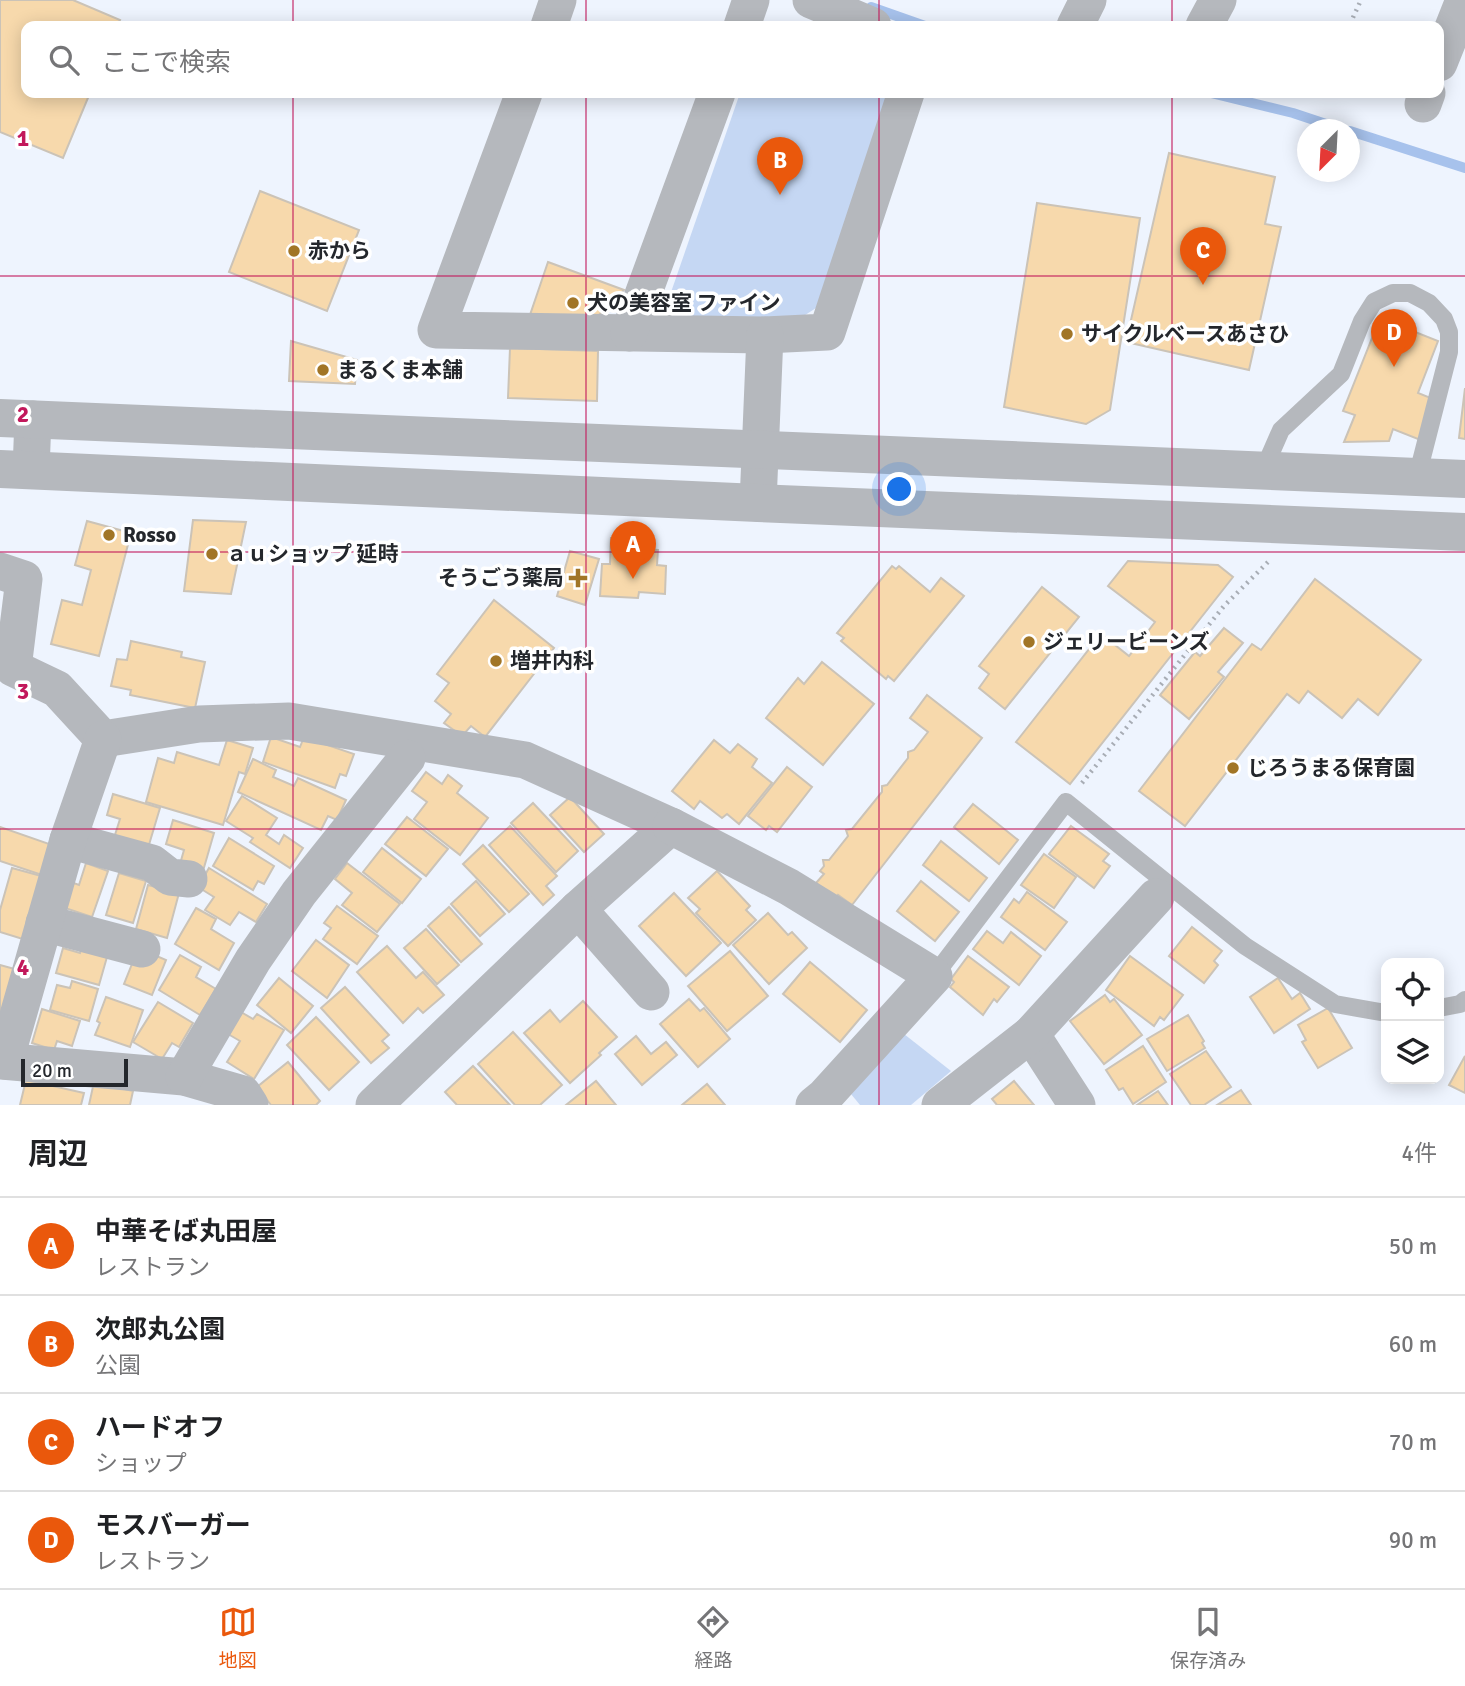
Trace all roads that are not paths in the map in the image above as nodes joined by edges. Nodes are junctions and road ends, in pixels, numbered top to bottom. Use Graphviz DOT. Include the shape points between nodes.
graph roads {
  1 [pos="558,0"];
  2 [pos="751,0"];
  3 [pos="811,0"];
  4 [pos="1088,0"];
  5 [pos="1218,0"];
  6 [pos="1464,0"];
  7 [pos="551,21"];
  8 [pos="744,21"];
  9 [pos="861,21"];
  10 [pos="1077,21"];
  11 [pos="1207,21"];
  12 [pos="1444,50"];
  13 [pos="522,98"];
  14 [pos="715,98"];
  15 [pos="904,98"];
  16 [pos="629,333"];
  17 [pos="765,335"];
  18 [pos="16,418"];
  19 [pos="760,451"];
  20 [pos="16,470"];
  21 [pos="1263,471"];
  22 [pos="1417,477"];
  23 [pos="1465,479"];
  24 [pos="758,503"];
  25 [pos="1465,532"];
  26 [pos="0,571"];
  27 [pos="103,739"];
  28 [pos="407,758"];
  29 [pos="671,826"];
  30 [pos="68,840"];
  31 [pos="189,878"];
  32 [pos="1156,897"];
  33 [pos="578,909"];
  34 [pos="44,923"];
  35 [pos="142,949"];
  36 [pos="934,976"];
  37 [pos="651,992"];
  38 [pos="1465,1000"];
  39 [pos="1444,1007"];
  40 [pos="1381,1012"];
  41 [pos="1031,1034"];
  42 [pos="2,1061"];
  43 [pos="184,1077"];
  44 [pos="823,1102"];
  45 [pos="250,1105"];
  46 [pos="374,1105"];
  47 [pos="940,1105"];
  48 [pos="1077,1105"];
  1 -- 7 [label="street"];
  2 -- 8 [label="street"];
  3 -- 9 [label="street"];
  4 -- 10 [label="street"];
  5 -- 11 [label="street"];
  6 -- 12 [label="street"];
  13 -- 16 [label="street" via="436,330"];
  14 -- 16 [label="street"];
  15 -- 17 [label="street" via="827,332"];
  16 -- 17 [label="street"];
  17 -- 19 [label="street"];
  18 -- 19 [label="street"];
  18 -- 20 [label="street"];
  19 -- 21 [label="street"];
  19 -- 24 [label="street"];
  20 -- 24 [label="street"];
  21 -- 22 [label="street"];
  21 -- 22 [label="lane" via="1281,430 1341,374 1374,302 1393,293 1410,293 1429,303 1449,332 1447,363"];
  22 -- 23 [label="street"];
  24 -- 25 [label="street"];
  26 -- 27 [label="street" via="24,579 13,668 57,689"];
  27 -- 29 [label="street" via="199,724 289,721 525,760"];
  27 -- 30 [label="street"];
  28 -- 43 [label="street" via="299,893"];
  29 -- 33 [label="street"];
  29 -- 36 [label="street" via="789,887"];
  30 -- 31 [label="street" via="152,863 170,877"];
  30 -- 34 [label="street"];
  32 -- 41 [label="street"];
  33 -- 37 [label="street"];
  33 -- 46 [label="street"];
  34 -- 35 [label="street"];
  34 -- 42 [label="street"];
  36 -- 40 [label="lane" via="1066,803 1245,946 1335,1004"];
  36 -- 44 [label="street"];
  38 -- 39 [label="lane"];
  41 -- 47 [label="street"];
  41 -- 48 [label="street"];
  42 -- 43 [label="street"];
  43 -- 45 [label="street" via="243,1094"];
}
